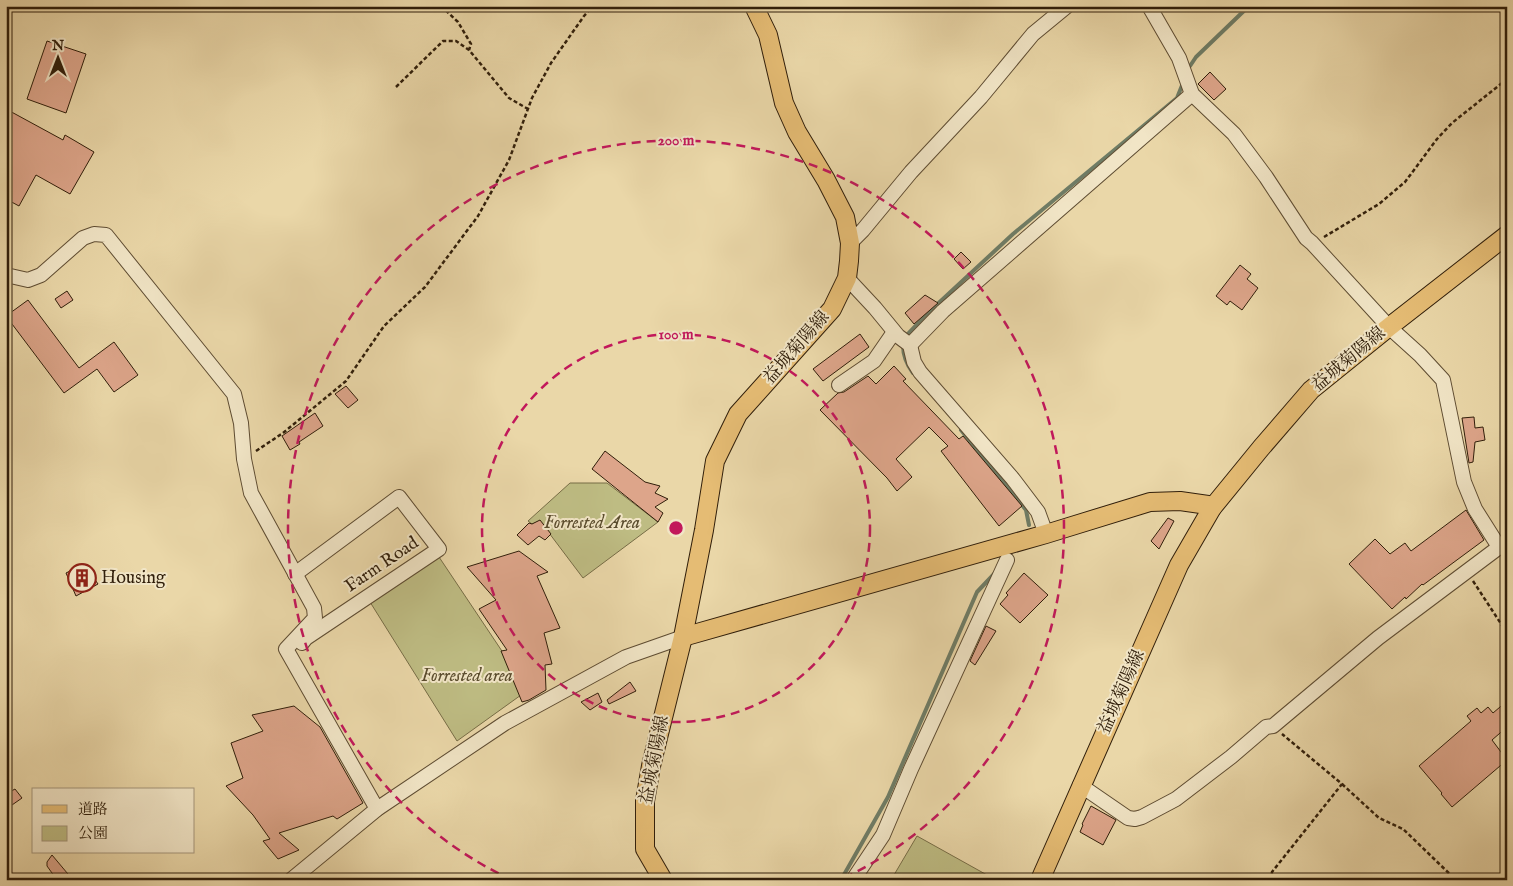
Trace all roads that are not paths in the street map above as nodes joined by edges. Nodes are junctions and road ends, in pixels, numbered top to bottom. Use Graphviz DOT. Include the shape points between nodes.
graph roads {
  1 [pos="754,6"];
  2 [pos="1067,6"];
  3 [pos="1149,6"];
  4 [pos="1192,94"];
  5 [pos="1507,235"];
  6 [pos="850,243"];
  7 [pos="6,275"];
  8 [pos="846,278"];
  9 [pos="1389,327"];
  10 [pos="894,332"];
  11 [pos="910,345"];
  12 [pos="839,385"];
  13 [pos="1212,508"];
  14 [pos="1046,534"];
  15 [pos="1503,544"];
  16 [pos="1007,560"];
  17 [pos="295,574"];
  18 [pos="683,637"];
  19 [pos="293,662"];
  20 [pos="1080,785"];
  21 [pos="378,809"];
  22 [pos="291,880"];
  23 [pos="663,880"];
  24 [pos="853,880"];
  25 [pos="1040,880"];
  1 -- 6 [label="main road, 益城菊陽線" via="768,35 784,102 845,217"];
  2 -- 6 [label="street" via="1033,34"];
  3 -- 4 [label="street" via="1179,58"];
  4 -- 9 [label="street" via="1234,134 1306,238"];
  4 -- 11 [label="street" via="943,311"];
  5 -- 9 [label="main road, 益城菊陽線"];
  6 -- 8 [label="main road, 益城菊陽線"];
  7 -- 17 [label="street" via="28,280 41,274 83,238 94,234 106,235 234,394 242,423 244,459 251,492"];
  8 -- 10 [label="street"];
  8 -- 18 [label="main road, 益城菊陽線" via="832,309 738,414 715,461"];
  9 -- 13 [label="main road, 益城菊陽線" via="1311,390"];
  9 -- 15 [label="street" via="1444,380 1464,482 1475,509"];
  10 -- 11 [label="street"];
  10 -- 12 [label="street" via="874,361"];
  11 -- 14 [label="street" via="920,372 1013,479 1038,512"];
  13 -- 14 [label="main road" via="1180,500 1150,502"];
  13 -- 20 [label="main road, 益城菊陽線" via="1179,565"];
  14 -- 18 [label="main road"];
  15 -- 20 [label="street" via="1378,638 1273,726 1266,727 1176,799 1142,817 1128,818"];
  16 -- 24 [label="street" via="883,835"];
  17 -- 19 [label="street" via="314,608 315,618 286,649"];
  17 -- 19 [label="street, Farm Road" via="399,497 439,549 306,638"];
  18 -- 21 [label="street" via="626,657 505,723"];
  18 -- 23 [label="main road, 益城菊陽線" via="645,801 645,848"];
  19 -- 21 [label="street"];
  20 -- 25 [label="main road, 益城菊陽線"];
  21 -- 22 [label="street"];
}
